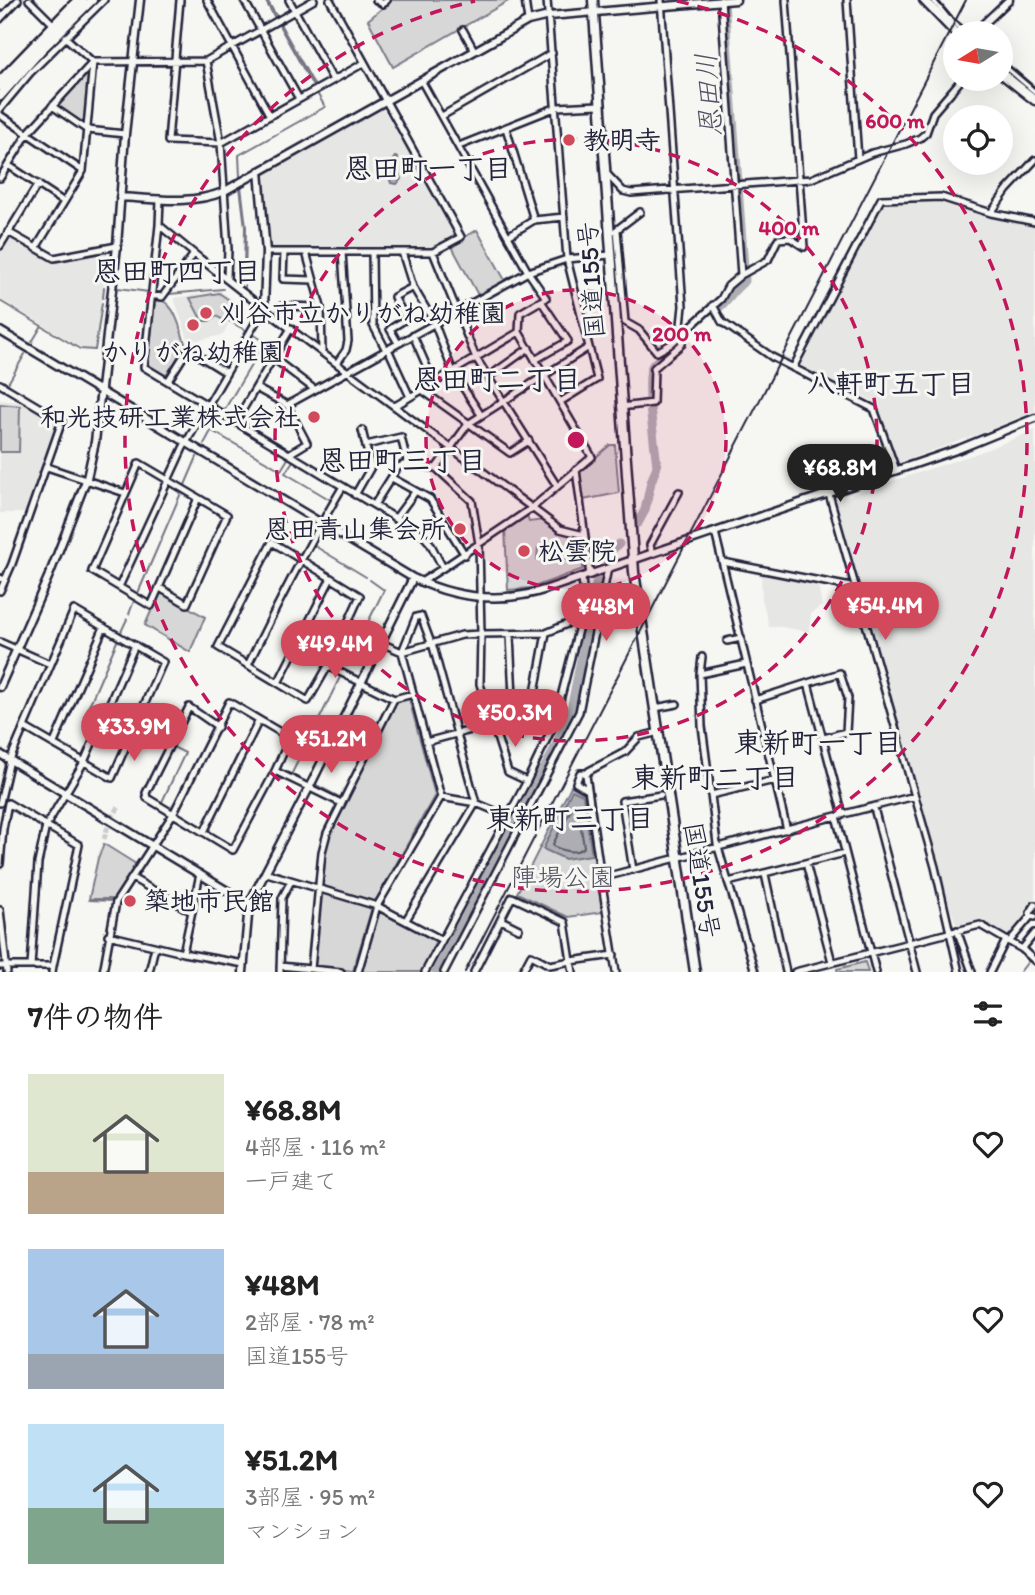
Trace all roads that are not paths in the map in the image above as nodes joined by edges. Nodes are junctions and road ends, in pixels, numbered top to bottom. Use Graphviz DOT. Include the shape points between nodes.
graph roads {
  1 [pos="18,0"];
  2 [pos="29,0"];
  3 [pos="76,0"];
  4 [pos="82,0"];
  5 [pos="92,0"];
  6 [pos="104,0"];
  7 [pos="140,0"];
  8 [pos="180,0"];
  9 [pos="206,0"];
  10 [pos="244,0"];
  11 [pos="289,0"];
  12 [pos="314,0"];
  13 [pos="330,0"];
  14 [pos="376,0"];
  15 [pos="387,0"];
  16 [pos="525,0"];
  17 [pos="547,0"];
  18 [pos="593,0"];
  19 [pos="736,0"];
  20 [pos="786,0"];
  21 [pos="847,0"];
  22 [pos="924,0"];
  23 [pos="933,0"];
  24 [pos="1009,0"];
  25 [pos="721,1"];
  26 [pos="662,3"];
  27 [pos="295,11"];
  28 [pos="593,13"];
  29 [pos="549,16"];
  30 [pos="0,19"];
  31 [pos="944,21"];
  32 [pos="952,21"];
  33 [pos="987,21"];
  34 [pos="528,22"];
  35 [pos="52,23"];
  36 [pos="261,30"];
  37 [pos="463,30"];
  38 [pos="65,37"];
  39 [pos="232,46"];
  40 [pos="474,50"];
  41 [pos="552,53"];
  42 [pos="206,61"];
  43 [pos="93,62"];
  44 [pos="133,62"];
  45 [pos="174,62"];
  46 [pos="364,63"];
  47 [pos="1013,75"];
  48 [pos="0,79"];
  49 [pos="333,80"];
  50 [pos="1013,81"];
  51 [pos="422,82"];
  52 [pos="0,86"];
  53 [pos="952,91"];
  54 [pos="0,96"];
  55 [pos="1034,96"];
  56 [pos="299,99"];
  57 [pos="385,101"];
  58 [pos="599,105"];
  59 [pos="52,106"];
  60 [pos="557,107"];
  61 [pos="0,108"];
  62 [pos="0,115"];
  63 [pos="270,116"];
  64 [pos="442,116"];
  65 [pos="506,128"];
  66 [pos="87,130"];
  67 [pos="28,133"];
  68 [pos="125,134"];
  69 [pos="221,143"];
  70 [pos="458,146"];
  71 [pos="859,159"];
  72 [pos="1035,160"];
  73 [pos="8,165"];
  74 [pos="83,171"];
  75 [pos="259,171"];
  76 [pos="605,172"];
  77 [pos="0,178"];
  78 [pos="799,180"];
  79 [pos="38,184"];
  80 [pos="735,185"];
  81 [pos="676,190"];
  82 [pos="223,192"];
  83 [pos="120,197"];
  84 [pos="160,199"];
  85 [pos="64,202"];
  86 [pos="640,212"];
  87 [pos="991,213"];
  88 [pos="564,217"];
  89 [pos="534,220"];
  90 [pos="1035,222"];
  91 [pos="159,225"];
  92 [pos="617,230"];
  93 [pos="8,232"];
  94 [pos="609,234"];
  95 [pos="508,236"];
  96 [pos="0,246"];
  97 [pos="117,246"];
  98 [pos="36,248"];
  99 [pos="266,252"];
  100 [pos="284,252"];
  101 [pos="306,252"];
  102 [pos="402,252"];
  103 [pos="433,252"];
  104 [pos="342,253"];
  105 [pos="372,253"];
  106 [pos="194,254"];
  107 [pos="610,255"];
  108 [pos="567,259"];
  109 [pos="528,272"];
  110 [pos="743,275"];
  111 [pos="227,278"];
  112 [pos="313,280"];
  113 [pos="413,287"];
  114 [pos="151,295"];
  115 [pos="541,301"];
  116 [pos="713,304"];
  117 [pos="264,307"];
  118 [pos="321,307"];
  119 [pos="458,312"];
  120 [pos="281,320"];
  121 [pos="434,322"];
  122 [pos="291,328"];
  123 [pos="0,331"];
  124 [pos="519,332"];
  125 [pos="680,334"];
  126 [pos="412,335"];
  127 [pos="398,343"];
  128 [pos="589,346"];
  129 [pos="529,348"];
  130 [pos="387,349"];
  131 [pos="322,352"];
  132 [pos="273,358"];
  133 [pos="476,358"];
  134 [pos="535,360"];
  135 [pos="337,363"];
  136 [pos="793,368"];
  137 [pos="225,372"];
  138 [pos="347,372"];
  139 [pos="453,372"];
  140 [pos="544,376"];
  141 [pos="488,377"];
  142 [pos="168,382"];
  143 [pos="433,383"];
  144 [pos="0,384"];
  145 [pos="256,388"];
  146 [pos="314,389"];
  147 [pos="422,390"];
  148 [pos="102,393"];
  149 [pos="410,397"];
  150 [pos="503,400"];
  151 [pos="561,402"];
  152 [pos="287,405"];
  153 [pos="395,406"];
  154 [pos="207,407"];
  155 [pos="621,407"];
  156 [pos="481,415"];
  157 [pos="1035,418"];
  158 [pos="236,421"];
  159 [pos="468,424"];
  160 [pos="362,430"];
  161 [pos="529,441"];
  162 [pos="186,444"];
  163 [pos="366,445"];
  164 [pos="451,448"];
  165 [pos="289,454"];
  166 [pos="408,466"];
  167 [pos="47,467"];
  168 [pos="436,468"];
  169 [pos="576,470"];
  170 [pos="897,470"];
  171 [pos="87,478"];
  172 [pos="392,478"];
  173 [pos="168,482"];
  174 [pos="557,486"];
  175 [pos="342,488"];
  176 [pos="415,492"];
  177 [pos="679,492"];
  178 [pos="125,493"];
  179 [pos="829,494"];
  180 [pos="355,495"];
  181 [pos="198,498"];
  182 [pos="373,505"];
  183 [pos="532,508"];
  184 [pos="396,519"];
  185 [pos="321,524"];
  186 [pos="715,532"];
  187 [pos="584,536"];
  188 [pos="479,544"];
  189 [pos="652,553"];
  190 [pos="465,555"];
  191 [pos="302,558"];
  192 [pos="633,560"];
  193 [pos="723,562"];
  194 [pos="443,568"];
  195 [pos="608,568"];
  196 [pos="590,575"];
  197 [pos="331,578"];
  198 [pos="413,578"];
  199 [pos="582,578"];
  200 [pos="2,579"];
  201 [pos="421,582"];
  202 [pos="120,587"];
  203 [pos="160,588"];
  204 [pos="856,588"];
  205 [pos="0,591"];
  206 [pos="480,597"];
  207 [pos="580,618"];
  208 [pos="104,627"];
  209 [pos="546,633"];
  210 [pos="481,634"];
  211 [pos="510,635"];
  212 [pos="741,638"];
  213 [pos="727,641"];
  214 [pos="0,642"];
  215 [pos="381,643"];
  216 [pos="432,643"];
  217 [pos="135,645"];
  218 [pos="16,649"];
  219 [pos="402,652"];
  220 [pos="702,657"];
  221 [pos="50,664"];
  222 [pos="746,664"];
  223 [pos="248,665"];
  224 [pos="328,666"];
  225 [pos="701,674"];
  226 [pos="362,682"];
  227 [pos="278,683"];
  228 [pos="808,683"];
  229 [pos="0,687"];
  230 [pos="413,694"];
  231 [pos="394,699"];
  232 [pos="755,700"];
  233 [pos="677,704"];
  234 [pos="655,708"];
  235 [pos="531,714"];
  236 [pos="514,718"];
  237 [pos="260,720"];
  238 [pos="493,724"];
  239 [pos="554,724"];
  240 [pos="218,726"];
  241 [pos="24,727"];
  242 [pos="659,732"];
  243 [pos="459,734"];
  244 [pos="779,736"];
  245 [pos="824,738"];
  246 [pos="765,739"];
  247 [pos="54,743"];
  248 [pos="426,743"];
  249 [pos="0,754"];
  250 [pos="10,760"];
  251 [pos="84,761"];
  252 [pos="275,771"];
  253 [pos="587,773"];
  254 [pos="775,780"];
  255 [pos="527,781"];
  256 [pos="309,788"];
  257 [pos="588,790"];
  258 [pos="66,792"];
  259 [pos="661,795"];
  260 [pos="710,795"];
  261 [pos="915,796"];
  262 [pos="441,797"];
  263 [pos="0,803"];
  264 [pos="341,803"];
  265 [pos="476,803"];
  266 [pos="874,808"];
  267 [pos="173,814"];
  268 [pos="508,816"];
  269 [pos="839,816"];
  270 [pos="46,826"];
  271 [pos="788,830"];
  272 [pos="204,832"];
  273 [pos="153,846"];
  274 [pos="718,848"];
  275 [pos="845,853"];
  276 [pos="677,858"];
  277 [pos="806,863"];
  278 [pos="0,864"];
  279 [pos="633,870"];
  280 [pos="267,873"];
  281 [pos="200,874"];
  282 [pos="765,874"];
  283 [pos="132,878"];
  284 [pos="601,878"];
  285 [pos="290,881"];
  286 [pos="728,882"];
  287 [pos="319,889"];
  288 [pos="249,904"];
  289 [pos="377,905"];
  290 [pos="1035,905"];
  291 [pos="0,910"];
  292 [pos="192,912"];
  293 [pos="1033,917"];
  294 [pos="406,920"];
  295 [pos="501,920"];
  296 [pos="519,929"];
  297 [pos="954,931"];
  298 [pos="1035,933"];
  299 [pos="108,935"];
  300 [pos="442,940"];
  301 [pos="1007,941"];
  302 [pos="909,943"];
  303 [pos="155,947"];
  304 [pos="1022,949"];
  305 [pos="183,953"];
  306 [pos="871,953"];
  307 [pos="614,955"];
  308 [pos="1032,958"];
  309 [pos="571,961"];
  310 [pos="832,962"];
  311 [pos="31,966"];
  312 [pos="5,967"];
  313 [pos="244,968"];
  314 [pos="551,968"];
  315 [pos="53,969"];
  316 [pos="280,969"];
  317 [pos="311,970"];
  318 [pos="103,972"];
  319 [pos="149,972"];
  320 [pos="341,972"];
  321 [pos="358,972"];
  322 [pos="425,972"];
  323 [pos="444,972"];
  324 [pos="474,972"];
  325 [pos="522,972"];
  326 [pos="573,972"];
  327 [pos="616,972"];
  328 [pos="695,972"];
  329 [pos="755,972"];
  330 [pos="786,972"];
  331 [pos="794,972"];
  332 [pos="876,972"];
  333 [pos="917,972"];
  334 [pos="959,972"];
  335 [pos="972,972"];
  336 [pos="990,972"];
  1 -- 30 [label="street"];
  2 -- 35 [label="street"];
  3 -- 35 [label="street"];
  4 -- 52 [label="main road"];
  5 -- 54 [label="main road"];
  6 -- 38 [label="street"];
  7 -- 44 [label="street"];
  8 -- 45 [label="street"];
  9 -- 39 [label="street"];
  10 -- 36 [label="street"];
  11 -- 27 [label="street"];
  12 -- 27 [label="street"];
  13 -- 46 [label="street"];
  14 -- 15 [label="street" via="383,4"];
  16 -- 34 [label="street"];
  17 -- 29 [label="street"];
  18 -- 28 [label="main road, 国道155号"];
  19 -- 25 [label="street"];
  20 -- 78 [label="street"];
  21 -- 71 [label="street"];
  22 -- 31 [label="main road"];
  23 -- 32 [label="street"];
  24 -- 33 [label="street"];
  25 -- 26 [label="street"];
  25 -- 80 [label="street"];
  26 -- 28 [label="street"];
  26 -- 81 [label="street"];
  27 -- 36 [label="street"];
  27 -- 49 [label="street"];
  28 -- 29 [label="street"];
  28 -- 58 [label="main road, 国道155号"];
  29 -- 34 [label="street"];
  29 -- 41 [label="street"];
  34 -- 40 [label="street"];
  35 -- 48 [label="street"];
  36 -- 39 [label="street"];
  36 -- 56 [label="street"];
  37 -- 40 [label="street"];
  38 -- 43 [label="street"];
  38 -- 61 [label="street"];
  39 -- 42 [label="street"];
  39 -- 63 [label="street"];
  40 -- 51 [label="street"];
  41 -- 60 [label="street"];
  41 -- 64 [label="street"];
  42 -- 45 [label="street"];
  42 -- 69 [label="street"];
  43 -- 44 [label="street"];
  43 -- 59 [label="street"];
  43 -- 66 [label="street"];
  44 -- 45 [label="street"];
  44 -- 68 [label="street"];
  45 -- 69 [label="street" via="168,141"];
  46 -- 49 [label="street"];
  46 -- 57 [label="street"];
  47 -- 55 [label="street"];
  49 -- 56 [label="street"];
  50 -- 55 [label="main road"];
  51 -- 57 [label="street"];
  51 -- 64 [label="street"];
  53 -- 71 [label="street" via="933,113 926,133"];
  56 -- 63 [label="street"];
  57 -- 75 [label="street"];
  57 -- 103 [label="street" via="461,237"];
  58 -- 60 [label="street"];
  58 -- 76 [label="main road, 国道155号"];
  59 -- 66 [label="street"];
  59 -- 67 [label="street"];
  60 -- 65 [label="street"];
  60 -- 88 [label="street"];
  62 -- 67 [label="street"];
  63 -- 69 [label="street"];
  64 -- 70 [label="street"];
  65 -- 70 [label="street"];
  65 -- 89 [label="street"];
  66 -- 68 [label="street"];
  66 -- 74 [label="street"];
  67 -- 73 [label="street"];
  67 -- 74 [label="street"];
  68 -- 83 [label="street"];
  69 -- 82 [label="street"];
  70 -- 95 [label="street"];
  71 -- 78 [label="street"];
  72 -- 87 [label="street"];
  73 -- 77 [label="street"];
  73 -- 79 [label="street"];
  74 -- 85 [label="street"];
  75 -- 82 [label="street"];
  75 -- 99 [label="street"];
  76 -- 81 [label="street" via="627,193"];
  76 -- 94 [label="main road, 国道155号"];
  78 -- 80 [label="street"];
  78 -- 110 [label="street" via="804,247 790,238 778,239 768,260"];
  79 -- 85 [label="street"];
  79 -- 93 [label="street"];
  80 -- 81 [label="street"];
  80 -- 110 [label="street"];
  81 -- 125 [label="street" via="683,306"];
  82 -- 84 [label="street" via="189,201"];
  82 -- 111 [label="street"];
  83 -- 84 [label="street"];
  83 -- 97 [label="street"];
  84 -- 91 [label="street"];
  85 -- 98 [label="street"];
  86 -- 92 [label="street"];
  87 -- 90 [label="street"];
  87 -- 136 [label="street" via="941,197 881,199"];
  88 -- 89 [label="street"];
  88 -- 108 [label="street"];
  89 -- 95 [label="street"];
  91 -- 106 [label="street"];
  91 -- 114 [label="street"];
  92 -- 94 [label="street"];
  92 -- 125 [label="street" via="625,323 639,330 657,352"];
  93 -- 96 [label="street"];
  93 -- 98 [label="street"];
  94 -- 107 [label="main road, 国道155号"];
  95 -- 109 [label="street"];
  97 -- 98 [label="street" via="54,258"];
  97 -- 148 [label="street"];
  99 -- 100 [label="street"];
  99 -- 117 [label="street"];
  100 -- 101 [label="street"];
  100 -- 112 [label="street" via="283,279"];
  101 -- 104 [label="street"];
  101 -- 112 [label="street"];
  102 -- 103 [label="street"];
  102 -- 105 [label="street"];
  102 -- 113 [label="street"];
  103 -- 119 [label="street"];
  104 -- 105 [label="street"];
  104 -- 135 [label="street" via="348,341"];
  105 -- 130 [label="street" via="373,325"];
  106 -- 111 [label="street"];
  106 -- 114 [label="street" via="162,297"];
  107 -- 108 [label="street"];
  107 -- 155 [label="main road, 国道155号"];
  108 -- 109 [label="street"];
  108 -- 128 [label="street"];
  109 -- 115 [label="street" via="545,298"];
  109 -- 119 [label="street"];
  110 -- 116 [label="street"];
  111 -- 117 [label="street"];
  112 -- 118 [label="street"];
  113 -- 121 [label="street"];
  113 -- 127 [label="street" via="394,297 407,319 390,329"];
  114 -- 142 [label="street" via="144,367"];
  115 -- 124 [label="street" via="520,313"];
  115 -- 134 [label="street" via="568,341"];
  116 -- 125 [label="street"];
  116 -- 136 [label="street" via="722,322"];
  117 -- 120 [label="street"];
  117 -- 137 [label="street"];
  118 -- 120 [label="street" via="282,306"];
  118 -- 131 [label="street"];
  119 -- 121 [label="street"];
  119 -- 133 [label="street"];
  120 -- 122 [label="street"];
  121 -- 126 [label="street"];
  121 -- 139 [label="street"];
  122 -- 131 [label="street"];
  122 -- 132 [label="street"];
  123 -- 148 [label="street"];
  124 -- 129 [label="street"];
  124 -- 133 [label="street"];
  125 -- 155 [label="street" via="682,344 654,368 653,403"];
  126 -- 127 [label="street"];
  126 -- 143 [label="street"];
  127 -- 130 [label="street"];
  128 -- 140 [label="street"];
  128 -- 151 [label="street" via="597,379"];
  129 -- 134 [label="street"];
  129 -- 141 [label="street"];
  130 -- 138 [label="street"];
  130 -- 149 [label="street"];
  131 -- 135 [label="street"];
  132 -- 145 [label="street"];
  132 -- 146 [label="street"];
  133 -- 139 [label="street"];
  133 -- 141 [label="street"];
  134 -- 140 [label="street"];
  135 -- 138 [label="street"];
  136 -- 170 [label="street" via="874,409"];
  137 -- 142 [label="street" via="188,349"];
  137 -- 154 [label="street"];
  138 -- 146 [label="street"];
  138 -- 153 [label="street"];
  139 -- 143 [label="street"];
  139 -- 156 [label="street"];
  140 -- 150 [label="street"];
  140 -- 151 [label="street"];
  141 -- 150 [label="street"];
  142 -- 154 [label="street"];
  143 -- 147 [label="street"];
  144 -- 167 [label="street" via="62,421"];
  145 -- 152 [label="street"];
  145 -- 158 [label="street"];
  146 -- 152 [label="street"];
  147 -- 149 [label="street"];
  147 -- 159 [label="street"];
  148 -- 162 [label="street"];
  148 -- 171 [label="street"];
  149 -- 153 [label="street"];
  150 -- 156 [label="street"];
  150 -- 161 [label="street"];
  151 -- 169 [label="street" via="592,457"];
  152 -- 165 [label="street" via="307,443"];
  153 -- 164 [label="street"];
  154 -- 158 [label="street"];
  154 -- 162 [label="street"];
  155 -- 192 [label="main road, 国道155号"];
  156 -- 159 [label="street"];
  157 -- 170 [label="street"];
  158 -- 165 [label="street"];
  159 -- 161 [label="street" via="510,453"];
  159 -- 164 [label="street"];
  160 -- 163 [label="street"];
  161 -- 174 [label="street"];
  162 -- 173 [label="street"];
  162 -- 185 [label="street"];
  163 -- 166 [label="street" via="401,437"];
  163 -- 180 [label="street" via="371,467"];
  164 -- 168 [label="street"];
  164 -- 183 [label="street"];
  165 -- 175 [label="street"];
  166 -- 168 [label="street"];
  166 -- 172 [label="street" via="398,467"];
  167 -- 171 [label="street"];
  167 -- 200 [label="street"];
  168 -- 188 [label="street" via="472,502"];
  169 -- 174 [label="street"];
  169 -- 187 [label="street"];
  170 -- 179 [label="street"];
  171 -- 178 [label="street"];
  171 -- 218 [label="street"];
  172 -- 176 [label="street"];
  172 -- 182 [label="street"];
  173 -- 178 [label="street" via="139,463"];
  173 -- 181 [label="street"];
  173 -- 202 [label="street"];
  174 -- 183 [label="street"];
  175 -- 180 [label="street"];
  175 -- 185 [label="street"];
  176 -- 184 [label="street"];
  176 -- 190 [label="street" via="430,499"];
  177 -- 189 [label="street" via="650,545"];
  178 -- 202 [label="street" via="92,571"];
  179 -- 186 [label="street"];
  179 -- 204 [label="street"];
  180 -- 182 [label="street"];
  181 -- 203 [label="street"];
  181 -- 203 [label="street" via="227,515 187,604"];
  182 -- 184 [label="street"];
  183 -- 187 [label="street" via="560,529"];
  183 -- 188 [label="street"];
  184 -- 194 [label="street" via="426,538"];
  185 -- 191 [label="street"];
  185 -- 198 [label="street"];
  186 -- 189 [label="street"];
  186 -- 193 [label="street"];
  187 -- 196 [label="street"];
  188 -- 190 [label="street"];
  188 -- 206 [label="street"];
  189 -- 192 [label="street"];
  190 -- 194 [label="street"];
  191 -- 197 [label="street"];
  191 -- 223 [label="street"];
  191 -- 223 [label="street" via="272,542 243,596 218,647"];
  192 -- 195 [label="street"];
  192 -- 234 [label="main road, 国道155号"];
  193 -- 204 [label="street"];
  193 -- 212 [label="street"];
  194 -- 201 [label="street"];
  195 -- 196 [label="street"];
  195 -- 323 [label="street" via="579,712"];
  196 -- 199 [label="street"];
  197 -- 224 [label="street" via="360,596"];
  197 -- 227 [label="street"];
  198 -- 201 [label="street"];
  198 -- 215 [label="street"];
  199 -- 206 [label="street" via="528,594"];
  199 -- 207 [label="street"];
  200 -- 205 [label="street"];
  201 -- 206 [label="street"];
  202 -- 203 [label="street" via="151,606"];
  204 -- 261 [label="street"];
  206 -- 210 [label="street"];
  207 -- 209 [label="street"];
  207 -- 239 [label="street"];
  208 -- 217 [label="street"];
  208 -- 221 [label="street" via="74,610"];
  208 -- 247 [label="street"];
  209 -- 211 [label="street"];
  209 -- 235 [label="street"];
  210 -- 211 [label="street"];
  210 -- 216 [label="street"];
  210 -- 238 [label="street" via="480,684"];
  211 -- 236 [label="street"];
  212 -- 213 [label="street"];
  212 -- 222 [label="street"];
  214 -- 218 [label="street"];
  215 -- 219 [label="street"];
  215 -- 226 [label="street"];
  216 -- 219 [label="street"];
  216 -- 219 [label="street" via="421,616 416,617"];
  216 -- 243 [label="street"];
  217 -- 251 [label="street"];
  217 -- 251 [label="street" via="163,662 153,686 112,778"];
  218 -- 221 [label="street"];
  218 -- 229 [label="street"];
  219 -- 230 [label="street"];
  220 -- 225 [label="street"];
  221 -- 241 [label="street"];
  222 -- 225 [label="street"];
  222 -- 232 [label="street"];
  223 -- 227 [label="street"];
  224 -- 226 [label="street"];
  224 -- 227 [label="street" via="308,701"];
  225 -- 260 [label="street"];
  226 -- 231 [label="street"];
  226 -- 256 [label="street"];
  228 -- 232 [label="street"];
  228 -- 245 [label="street"];
  228 -- 245 [label="street" via="840,673 848,698 846,732"];
  230 -- 231 [label="street"];
  230 -- 248 [label="street"];
  231 -- 264 [label="street"];
  232 -- 246 [label="street"];
  233 -- 234 [label="street"];
  234 -- 242 [label="main road, 国道155号"];
  235 -- 236 [label="street"];
  235 -- 239 [label="street"];
  236 -- 238 [label="street"];
  237 -- 240 [label="street" via="229,702"];
  237 -- 252 [label="street" via="289,738"];
  237 -- 272 [label="street"];
  238 -- 243 [label="street"];
  238 -- 255 [label="street" via="508,772"];
  239 -- 255 [label="street"];
  240 -- 267 [label="street"];
  240 -- 267 [label="street" via="189,707 146,793"];
  241 -- 247 [label="street"];
  241 -- 250 [label="street"];
  242 -- 253 [label="street" via="639,737 625,752"];
  242 -- 276 [label="main road, 国道155号"];
  243 -- 248 [label="street"];
  243 -- 265 [label="street"];
  244 -- 246 [label="street"];
  245 -- 269 [label="street"];
  246 -- 254 [label="street"];
  247 -- 251 [label="street"];
  248 -- 262 [label="street"];
  249 -- 250 [label="street"];
  250 -- 258 [label="street"];
  250 -- 263 [label="street"];
  251 -- 258 [label="street"];
  252 -- 256 [label="street"];
  252 -- 272 [label="street" via="233,850"];
  253 -- 257 [label="street"];
  253 -- 257 [label="street" via="580,773 576,783"];
  254 -- 260 [label="street"];
  254 -- 271 [label="street"];
  255 -- 268 [label="street"];
  256 -- 264 [label="street"];
  256 -- 280 [label="street"];
  257 -- 284 [label="street"];
  258 -- 270 [label="street"];
  258 -- 273 [label="street"];
  259 -- 279 [label="street" via="622,801"];
  260 -- 274 [label="street"];
  261 -- 266 [label="street"];
  261 -- 297 [label="street"];
  262 -- 265 [label="street"];
  262 -- 289 [label="street"];
  264 -- 287 [label="street" via="322,852"];
  265 -- 268 [label="street"];
  265 -- 294 [label="street"];
  266 -- 269 [label="street"];
  266 -- 302 [label="street"];
  267 -- 272 [label="street"];
  267 -- 273 [label="street"];
  268 -- 300 [label="street"];
  269 -- 271 [label="street"];
  269 -- 275 [label="street"];
  270 -- 278 [label="street" via="8,803"];
  270 -- 311 [label="street" via="38,863"];
  270 -- 315 [label="street" via="79,845"];
  271 -- 274 [label="street"];
  273 -- 281 [label="street"];
  273 -- 283 [label="street"];
  274 -- 276 [label="street"];
  274 -- 286 [label="street"];
  275 -- 277 [label="street"];
  275 -- 306 [label="street"];
  276 -- 279 [label="street"];
  276 -- 328 [label="main road, 国道155号"];
  277 -- 282 [label="street"];
  277 -- 310 [label="street"];
  279 -- 284 [label="street"];
  280 -- 285 [label="street"];
  280 -- 288 [label="street"];
  281 -- 288 [label="street"];
  281 -- 292 [label="street"];
  282 -- 286 [label="street"];
  282 -- 330 [label="street"];
  283 -- 292 [label="street"];
  283 -- 299 [label="street" via="116,902"];
  284 -- 307 [label="street"];
  285 -- 287 [label="street"];
  285 -- 316 [label="street" via="282,898"];
  286 -- 329 [label="street"];
  287 -- 289 [label="street"];
  287 -- 317 [label="street"];
  288 -- 313 [label="street"];
  289 -- 294 [label="street"];
  289 -- 321 [label="street"];
  290 -- 293 [label="street" via="1030,913"];
  291 -- 312 [label="street"];
  292 -- 305 [label="street"];
  293 -- 301 [label="street"];
  294 -- 300 [label="street"];
  295 -- 296 [label="street"];
  295 -- 309 [label="street" via="512,897 565,922"];
  295 -- 324 [label="street"];
  297 -- 301 [label="street" via="979,925"];
  297 -- 302 [label="street"];
  297 -- 334 [label="street"];
  297 -- 335 [label="street"];
  298 -- 304 [label="street"];
  299 -- 303 [label="street"];
  299 -- 318 [label="street"];
  300 -- 322 [label="street"];
  301 -- 304 [label="street"];
  301 -- 336 [label="street"];
  302 -- 306 [label="street"];
  302 -- 333 [label="street"];
  303 -- 305 [label="street"];
  303 -- 319 [label="street"];
  304 -- 308 [label="street"];
  305 -- 313 [label="street"];
  306 -- 310 [label="street"];
  306 -- 332 [label="street"];
  307 -- 309 [label="street"];
  307 -- 327 [label="street"];
  309 -- 314 [label="street"];
  309 -- 326 [label="street"];
  310 -- 331 [label="street"];
  311 -- 312 [label="street"];
  311 -- 315 [label="street"];
  314 -- 325 [label="street" via="531,955"];
  316 -- 317 [label="street"];
  317 -- 320 [label="street"];
}
